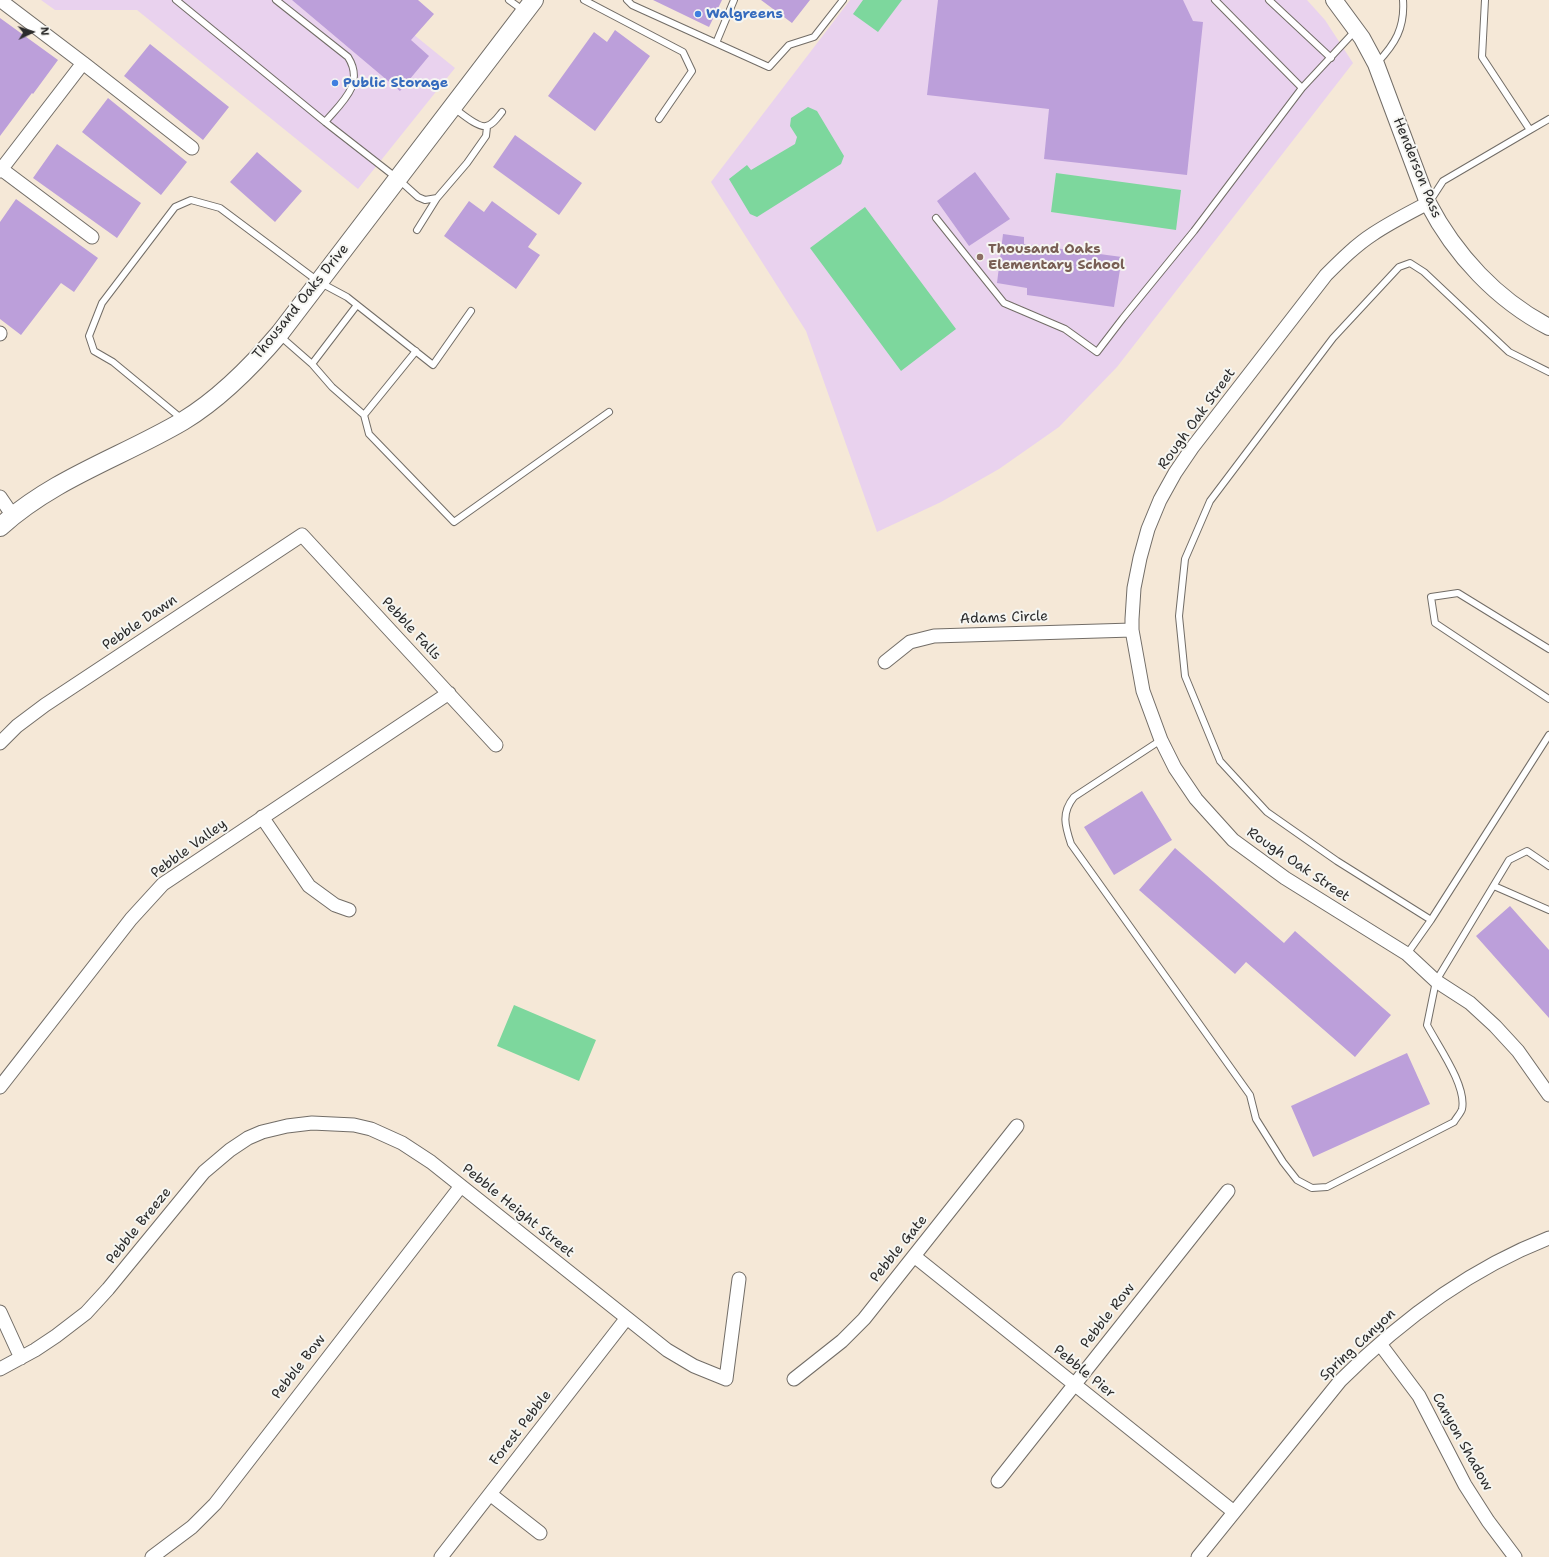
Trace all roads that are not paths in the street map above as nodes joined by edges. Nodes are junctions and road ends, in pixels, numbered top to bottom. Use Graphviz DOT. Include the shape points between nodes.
graph roads {
  1 [pos="0,0"];
  2 [pos="176,0"];
  3 [pos="276,0"];
  4 [pos="509,0"];
  5 [pos="584,0"];
  6 [pos="627,0"];
  7 [pos="734,0"];
  8 [pos="843,0"];
  9 [pos="1215,0"];
  10 [pos="1269,0"];
  11 [pos="1334,0"];
  12 [pos="1403,0"];
  13 [pos="1485,0"];
  14 [pos="529,6"];
  15 [pos="1356,30"];
  16 [pos="716,43"];
  17 [pos="1331,58"];
  18 [pos="83,63"];
  19 [pos="1376,64"];
  20 [pos="1302,88"];
  21 [pos="452,107"];
  22 [pos="502,112"];
  23 [pos="659,119"];
  24 [pos="1549,119"];
  25 [pos="325,122"];
  26 [pos="487,127"];
  27 [pos="1530,130"];
  28 [pos="192,148"];
  29 [pos="0,169"];
  30 [pos="398,179"];
  31 [pos="437,198"];
  32 [pos="1428,203"];
  33 [pos="936,218"];
  34 [pos="417,230"];
  35 [pos="92,236"];
  36 [pos="319,282"];
  37 [pos="358,305"];
  38 [pos="471,311"];
  39 [pos="1549,327"];
  40 [pos="278,334"];
  41 [pos="416,351"];
  42 [pos="312,364"];
  43 [pos="1549,372"];
  44 [pos="609,412"];
  45 [pos="364,415"];
  46 [pos="184,420"];
  47 [pos="0,497"];
  48 [pos="6,521"];
  49 [pos="302,535"];
  50 [pos="1132,630"];
  51 [pos="1549,649"];
  52 [pos="885,662"];
  53 [pos="449,693"];
  54 [pos="1549,699"];
  55 [pos="1549,735"];
  56 [pos="1161,740"];
  57 [pos="0,743"];
  58 [pos="496,745"];
  59 [pos="262,817"];
  60 [pos="1549,866"];
  61 [pos="1494,886"];
  62 [pos="349,910"];
  63 [pos="1549,910"];
  64 [pos="1431,920"];
  65 [pos="1407,954"];
  66 [pos="1436,981"];
  67 [pos="0,1087"];
  68 [pos="1549,1095"];
  69 [pos="312,1123"];
  70 [pos="1017,1126"];
  71 [pos="461,1186"];
  72 [pos="1228,1191"];
  73 [pos="1549,1238"];
  74 [pos="914,1256"];
  75 [pos="739,1279"];
  76 [pos="0,1312"];
  77 [pos="626,1318"];
  78 [pos="1380,1344"];
  79 [pos="22,1358"];
  80 [pos="0,1369"];
  81 [pos="794,1379"];
  82 [pos="1074,1385"];
  83 [pos="998,1481"];
  84 [pos="490,1494"];
  85 [pos="1234,1512"];
  86 [pos="540,1533"];
  87 [pos="1510,1555"];
  88 [pos="152,1557"];
  89 [pos="441,1557"];
  90 [pos="1198,1557"];
  1 -- 18 [label="street"];
  2 -- 25 [label="lane"];
  3 -- 25 [label="lane" via="348,57 353,65 355,76 350,92"];
  4 -- 14 [label="lane"];
  5 -- 23 [label="lane" via="683,52 692,71"];
  6 -- 16 [label="lane" via="632,5"];
  7 -- 16 [label="lane"];
  8 -- 16 [label="lane" via="814,37 789,45 769,67"];
  9 -- 20 [label="lane"];
  10 -- 17 [label="lane"];
  11 -- 15 [label="street, Henderson Pass"];
  12 -- 19 [label="lane" via="1404,8 1397,38"];
  13 -- 27 [label="lane" via="1482,57"];
  14 -- 21 [label="main road, Thousand Oaks Drive"];
  15 -- 17 [label="lane"];
  15 -- 19 [label="street, Henderson Pass"];
  17 -- 20 [label="lane"];
  18 -- 28 [label="street"];
  18 -- 29 [label="street"];
  19 -- 32 [label="street, Henderson Pass"];
  20 -- 33 [label="lane" via="1194,231 1097,352 1065,329 1004,303"];
  21 -- 26 [label="lane" via="480,126"];
  21 -- 30 [label="main road, Thousand Oaks Drive"];
  22 -- 26 [label="lane"];
  24 -- 27 [label="lane"];
  25 -- 30 [label="lane"];
  26 -- 31 [label="lane" via="486,136 467,163"];
  27 -- 32 [label="lane" via="1443,181"];
  29 -- 35 [label="street"];
  30 -- 31 [label="lane" via="418,197 425,200"];
  30 -- 36 [label="main road, Thousand Oaks Drive"];
  31 -- 34 [label="lane"];
  32 -- 39 [label="street, Henderson Pass" via="1455,246 1475,270 1521,310"];
  32 -- 50 [label="street, Rough Oak Street" via="1372,234 1326,275 1192,448 1164,493 1148,529 1134,588"];
  36 -- 37 [label="lane"];
  36 -- 40 [label="main road, Thousand Oaks Drive"];
  36 -- 46 [label="lane" via="220,208 192,200 175,207 102,303 89,336 94,351 113,362"];
  37 -- 41 [label="lane"];
  37 -- 42 [label="lane"];
  38 -- 41 [label="lane" via="433,365"];
  40 -- 42 [label="lane"];
  40 -- 46 [label="main road, Thousand Oaks Drive" via="244,374 215,399"];
  41 -- 45 [label="lane"];
  42 -- 45 [label="lane" via="332,387"];
  43 -- 64 [label="lane" via="1509,352 1424,272 1410,263 1399,267 1333,338 1210,501 1185,560 1179,616 1185,676 1220,761 1268,812 1337,861"];
  44 -- 45 [label="lane" via="454,522 369,434"];
  46 -- 48 [label="main road, Thousand Oaks Drive" via="81,473 29,503"];
  47 -- 48 [label="street"];
  49 -- 53 [label="street, Pebble Falls"];
  49 -- 57 [label="street, Pebble Dawn" via="45,705 17,726"];
  50 -- 52 [label="street, Adams Circle" via="934,636 910,642"];
  50 -- 56 [label="street, Rough Oak Street" via="1143,691"];
  51 -- 54 [label="lane" via="1458,594 1431,597 1435,623"];
  53 -- 58 [label="street, Pebble Falls"];
  53 -- 59 [label="street, Pebble Valley"];
  55 -- 64 [label="lane"];
  56 -- 65 [label="street, Rough Oak Street" via="1175,768 1196,799 1232,840 1285,878"];
  56 -- 66 [label="lane" via="1074,797 1067,806 1066,828 1078,855 1250,1095 1256,1119 1297,1180 1312,1188 1327,1188 1454,1122 1461,1110 1463,1099 1457,1079 1427,1025"];
  59 -- 62 [label="street" via="309,886 335,905"];
  59 -- 67 [label="street, Pebble Valley" via="163,884 131,919"];
  60 -- 61 [label="lane" via="1527,851 1509,860"];
  61 -- 63 [label="lane"];
  61 -- 66 [label="lane"];
  64 -- 65 [label="lane"];
  65 -- 66 [label="street, Rough Oak Street"];
  66 -- 68 [label="street, Rough Oak Street" via="1470,1003 1495,1026 1518,1051"];
  69 -- 71 [label="street, Pebble Height Street" via="354,1125 371,1129 402,1143"];
  69 -- 79 [label="street, Pebble Breeze" via="262,1132 230,1150 204,1172 86,1313"];
  70 -- 74 [label="street, Pebble Gate"];
  71 -- 77 [label="street, Pebble Height Street"];
  71 -- 88 [label="street, Pebble Bow" via="215,1504 192,1527"];
  72 -- 82 [label="street, Pebble Row"];
  73 -- 78 [label="street, Spring Canyon" via="1472,1276 1427,1305"];
  74 -- 81 [label="street, Pebble Gate" via="842,1341"];
  74 -- 82 [label="street, Pebble Pier"];
  75 -- 77 [label="street, Pebble Height Street" via="726,1379 688,1363"];
  76 -- 79 [label="street"];
  77 -- 84 [label="street, Forest Pebble"];
  78 -- 85 [label="street, Spring Canyon" via="1340,1381"];
  78 -- 87 [label="street, Canyon Shadow" via="1419,1396 1465,1485"];
  79 -- 80 [label="street, Pebble Breeze"];
  82 -- 83 [label="street, Pebble Row"];
  82 -- 85 [label="street, Pebble Pier"];
  84 -- 86 [label="street"];
  84 -- 89 [label="street, Forest Pebble"];
  85 -- 90 [label="street, Spring Canyon"];
}
